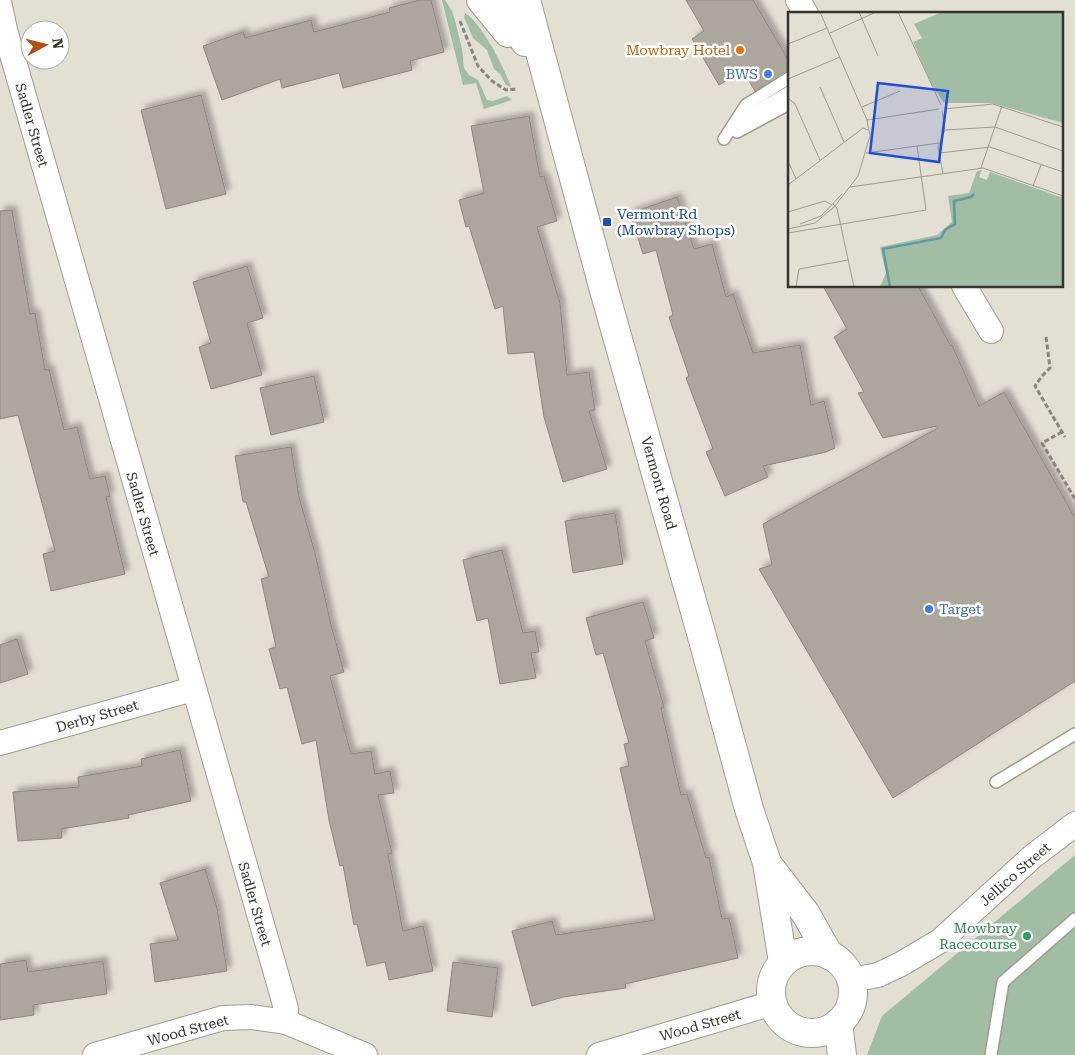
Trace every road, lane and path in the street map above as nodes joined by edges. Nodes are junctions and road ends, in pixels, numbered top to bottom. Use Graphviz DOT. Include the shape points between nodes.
graph roads {
  1 [pos="481,0"];
  2 [pos="504,0"];
  3 [pos="526,0"];
  4 [pos="798,0"];
  5 [pos="0,6"];
  6 [pos="805,12"];
  7 [pos="458,15"];
  8 [pos="788,79"];
  9 [pos="517,89"];
  10 [pos="548,90"];
  11 [pos="788,93"];
  12 [pos="788,105"];
  13 [pos="724,139"];
  14 [pos="965,288"];
  15 [pos="991,331"];
  16 [pos="1046,338"];
  17 [pos="1062,432"];
  18 [pos="1064,437"];
  19 [pos="1075,499"];
  20 [pos="193,689"];
  21 [pos="1075,734"];
  22 [pos="0,743"];
  23 [pos="996,782"];
  24 [pos="1075,824"];
  25 [pos="767,863"];
  26 [pos="1075,919"];
  27 [pos="829,955"];
  28 [pos="783,962"];
  29 [pos="851,980"];
  30 [pos="772,1003"];
  31 [pos="286,1022"];
  32 [pos="838,1023"];
  33 [pos="804,1043"];
  34 [pos="132,1050"];
  35 [pos="95,1055"];
  36 [pos="365,1055"];
  37 [pos="599,1055"];
  38 [pos="842,1055"];
  39 [pos="991,1055"];
  1 -- 10 [label="street"];
  2 -- 10 [label="street, Vermont Road"];
  3 -- 10 [label="street, Vermont Road"];
  4 -- 6 [label="street"];
  5 -- 20 [label="street, Sadler Street"];
  7 -- 9 [label="path" via="478,66 506,90"];
  8 -- 13 [label="lane" via="746,105"];
  10 -- 25 [label="street, Vermont Road" via="749,809"];
  11 -- 13 [label="lane" via="750,115"];
  12 -- 13 [label="lane"];
  14 -- 15 [label="street"];
  16 -- 17 [label="path" via="1050,368 1035,386"];
  17 -- 18 [label="path"];
  17 -- 19 [label="path" via="1042,443"];
  20 -- 22 [label="street, Derby Street"];
  20 -- 31 [label="street, Sadler Street" via="282,994"];
  21 -- 23 [label="lane"];
  24 -- 29 [label="street, Jellico Street" via="1032,857 940,941 878,975"];
  25 -- 27 [label="street, Vermont Road" via="806,914"];
  25 -- 28 [label="street, Vermont Road"];
  26 -- 39 [label="lane" via="1003,982"];
  27 -- 28 [label="street" via="816,951 799,952"];
  27 -- 29 [label="street, Vermont Road" via="840,962"];
  28 -- 30 [label="street" via="774,977"];
  29 -- 32 [label="street" via="852,1000"];
  30 -- 33 [label="street" via="783,1021"];
  30 -- 37 [label="street, Wood Street"];
  31 -- 34 [label="street, Wood Street" via="252,1017 223,1018"];
  31 -- 36 [label="street, Wood Street"];
  32 -- 33 [label="street" via="820,1032 806,1033"];
  32 -- 38 [label="street"];
  34 -- 35 [label="street, Wood Street"];
}
